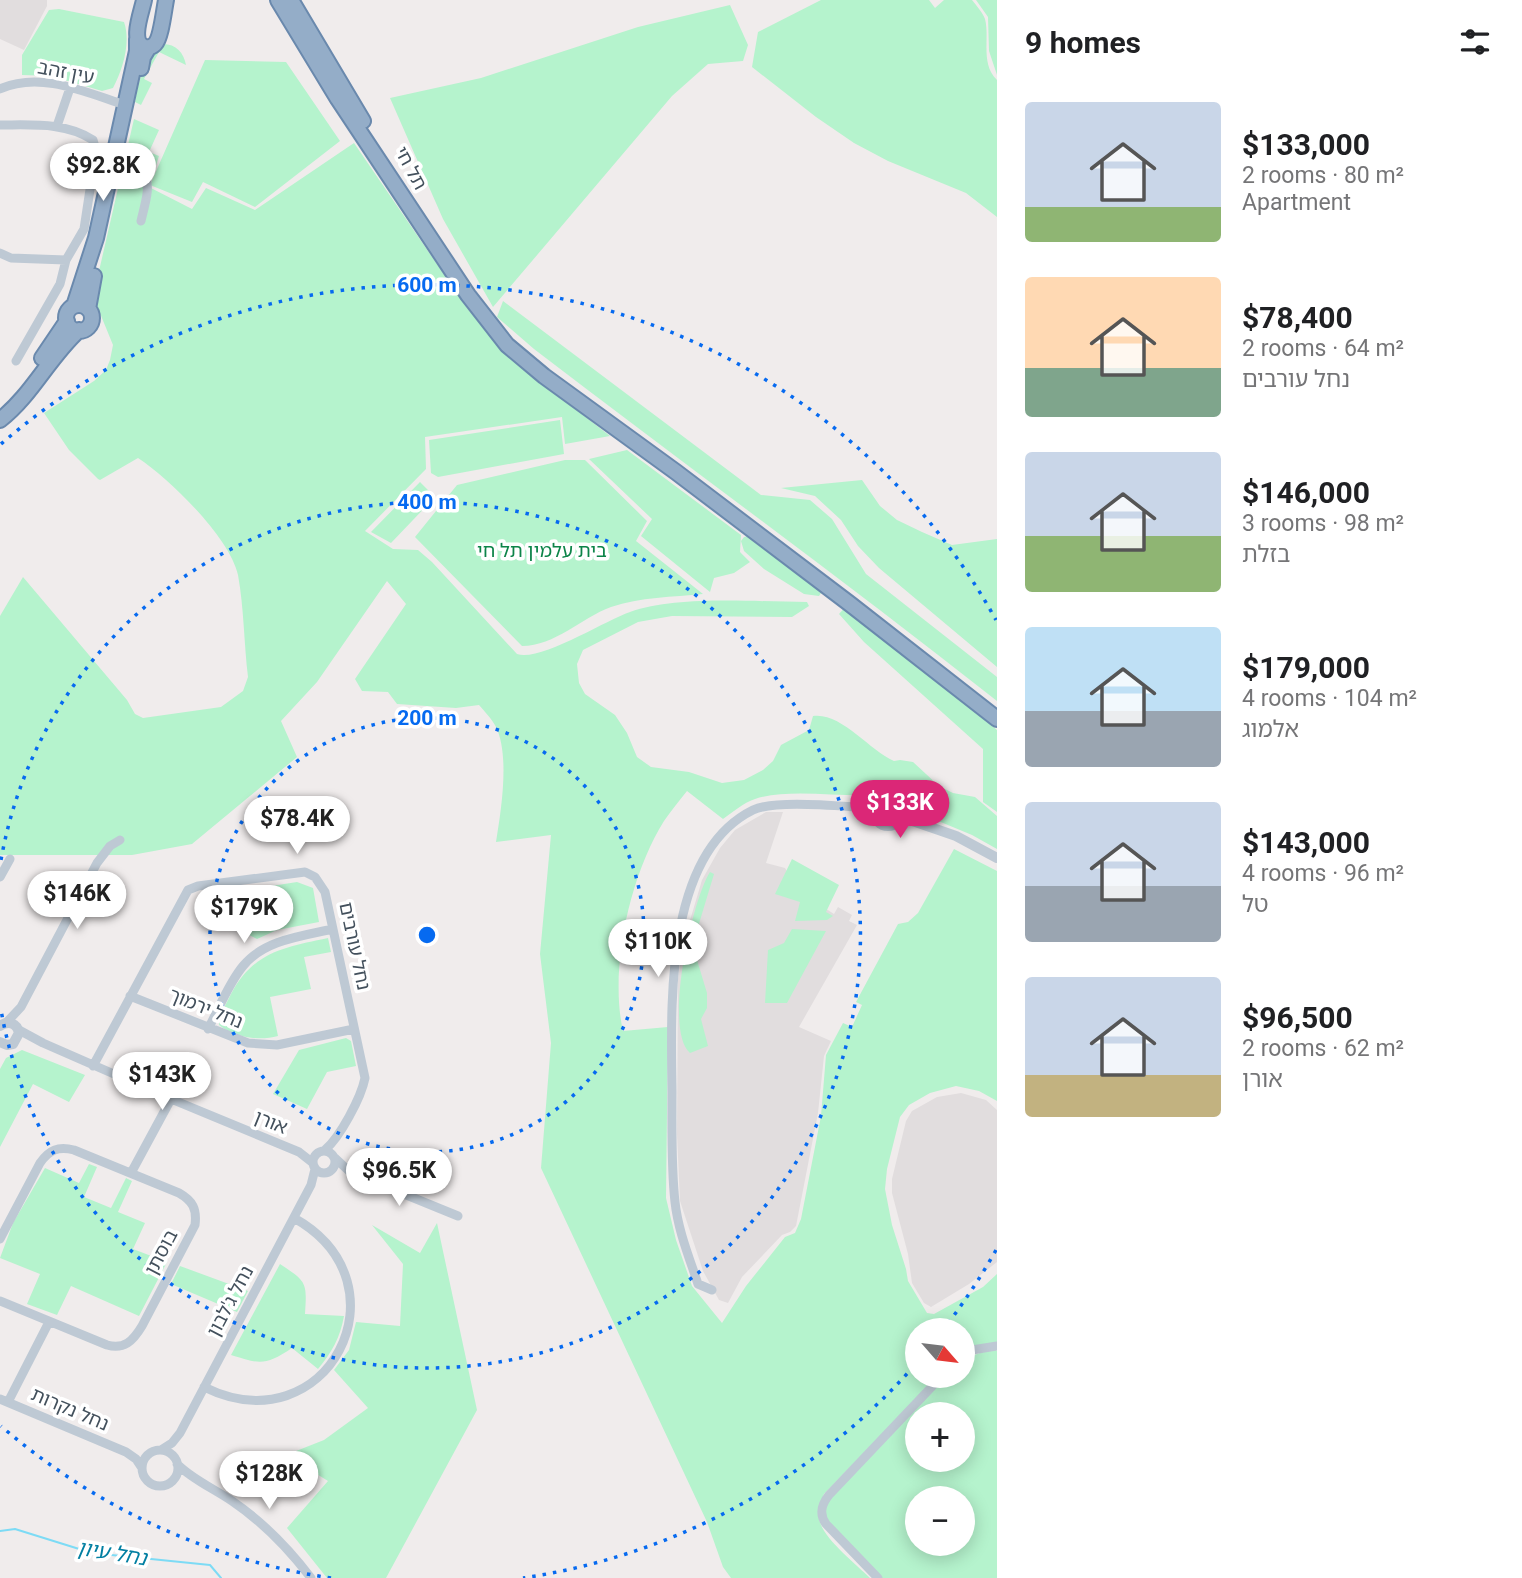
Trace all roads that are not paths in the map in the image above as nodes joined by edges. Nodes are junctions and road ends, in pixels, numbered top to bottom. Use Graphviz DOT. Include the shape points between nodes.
graph roads {
  1 [pos="144,0"];
  2 [pos="166,0"];
  3 [pos="278,0"];
  4 [pos="291,0"];
  5 [pos="143,43"];
  6 [pos="70,88"];
  7 [pos="0,89"];
  8 [pos="124,105"];
  9 [pos="0,125"];
  10 [pos="57,126"];
  11 [pos="121,160"];
  12 [pos="413,212"];
  13 [pos="141,221"];
  14 [pos="0,253"];
  15 [pos="66,260"];
  16 [pos="81,307"];
  17 [pos="67,321"];
  18 [pos="79,330"];
  19 [pos="16,361"];
  20 [pos="0,409"];
  21 [pos="0,420"];
  22 [pos="997,719"];
  23 [pos="874,808"];
  24 [pos="901,817"];
  25 [pos="120,840"];
  26 [pos="997,858"];
  27 [pos="10,859"];
  28 [pos="0,877"];
  29 [pos="333,929"];
  30 [pos="130,996"];
  31 [pos="8,1026"];
  32 [pos="208,1029"];
  33 [pos="354,1029"];
  34 [pos="8,1043"];
  35 [pos="43,1043"];
  36 [pos="0,1054"];
  37 [pos="93,1066"];
  38 [pos="170,1099"];
  39 [pos="293,1149"];
  40 [pos="328,1154"];
  41 [pos="314,1166"];
  42 [pos="327,1172"];
  43 [pos="350,1172"];
  44 [pos="131,1173"];
  45 [pos="311,1185"];
  46 [pos="458,1216"];
  47 [pos="294,1218"];
  48 [pos="0,1239"];
  49 [pos="712,1290"];
  50 [pos="0,1301"];
  51 [pos="49,1322"];
  52 [pos="997,1346"];
  53 [pos="975,1350"];
  54 [pos="204,1387"];
  55 [pos="931,1388"];
  56 [pos="4,1400"];
  57 [pos="180,1433"];
  58 [pos="158,1451"];
  59 [pos="126,1452"];
  60 [pos="176,1463"];
  61 [pos="142,1468"];
  62 [pos="197,1480"];
  63 [pos="169,1482"];
  64 [pos="311,1578"];
  65 [pos="878,1578"];
  1 -- 5 [label="highway"];
  2 -- 5 [label="highway" via="158,39"];
  3 -- 12 [label="highway, תל חי"];
  4 -- 12 [label="highway, תל חי"];
  5 -- 8 [label="highway"];
  5 -- 11 [label="highway"];
  6 -- 7 [label="street, עין זהב" via="32,81"];
  6 -- 8 [label="street, עין זהב"];
  6 -- 10 [label="street"];
  8 -- 16 [label="highway"];
  9 -- 10 [label="street"];
  10 -- 15 [label="street" via="93,140 96,150 84,229"];
  11 -- 13 [label="street" via="136,165 146,178"];
  11 -- 16 [label="highway"];
  12 -- 22 [label="highway" via="468,295 519,356"];
  14 -- 15 [label="street" via="11,258"];
  15 -- 19 [label="street" via="60,284"];
  16 -- 17 [label="highway" via="67,314"];
  16 -- 18 [label="highway" via="91,316 90,324"];
  17 -- 18 [label="highway"];
  17 -- 20 [label="highway"];
  18 -- 21 [label="highway" via="31,390"];
  23 -- 24 [label="street" via="875,818 885,826 893,826"];
  23 -- 24 [label="street" via="882,799 894,800 900,805"];
  23 -- 49 [label="street" via="775,805 755,809 719,834 683,910 673,986 675,1203 698,1284"];
  24 -- 26 [label="street" via="956,836"];
  25 -- 31 [label="street" via="97,863"];
  27 -- 28 [label="street"];
  29 -- 30 [label="street, נחל עורבים" via="321,883 305,872 193,888 183,897"];
  29 -- 32 [label="street" via="291,938 258,953 241,969"];
  29 -- 33 [label="street, נחל עורבים"];
  30 -- 32 [label="street, נחל ירמוך"];
  30 -- 37 [label="street, נחל עורבים"];
  31 -- 34 [label="street" via="19,1037"];
  31 -- 35 [label="street, אורן"];
  32 -- 33 [label="street, נחל ירמוך" via="263,1045"];
  33 -- 40 [label="street, נחל עורבים" via="365,1078"];
  34 -- 35 [label="street, אורן"];
  34 -- 36 [label="street"];
  35 -- 37 [label="street, אורן"];
  37 -- 38 [label="street, אורן"];
  38 -- 39 [label="street, אורן"];
  38 -- 44 [label="street"];
  39 -- 40 [label="street, אורן"];
  39 -- 41 [label="street, אורן"];
  40 -- 41 [label="street, נחל ג'לבון" via="315,1155"];
  40 -- 42 [label="street" via="335,1165"];
  40 -- 43 [label="street"];
  41 -- 42 [label="street, אורן"];
  41 -- 45 [label="street, נחל ג'לבון"];
  42 -- 43 [label="street"];
  42 -- 45 [label="street, נחל ג'לבון"];
  43 -- 46 [label="street"];
  44 -- 48 [label="street, בוסתן" via="74,1150 55,1149 40,1163"];
  44 -- 51 [label="street, בוסתן" via="188,1198 196,1214 195,1226 142,1326 134,1339 116,1348"];
  45 -- 47 [label="street, נחל ג'לבון"];
  47 -- 54 [label="street, נחל ג'לבון"];
  47 -- 54 [label="street" via="322,1238 343,1268 351,1309 341,1348 318,1378 285,1397 245,1401"];
  50 -- 51 [label="street, בוסתן"];
  51 -- 56 [label="street"];
  52 -- 53 [label="street"];
  54 -- 57 [label="street, נחל ג'לבון"];
  55 -- 65 [label="street" via="822,1506 823,1519"];
  56 -- 59 [label="street, נחל נקרות"];
  57 -- 58 [label="street, נחל ג'לבון"];
  57 -- 60 [label="street, נחל ג'לבון"];
  58 -- 59 [label="street, נחל נקרות"];
  58 -- 60 [label="street" via="172,1455"];
  58 -- 61 [label="street" via="146,1456"];
  59 -- 61 [label="street, נחל נקרות"];
  60 -- 62 [label="street"];
  60 -- 63 [label="street" via="177,1473"];
  61 -- 63 [label="street" via="152,1484"];
  62 -- 63 [label="street"];
  62 -- 64 [label="street" via="251,1515"];
}
